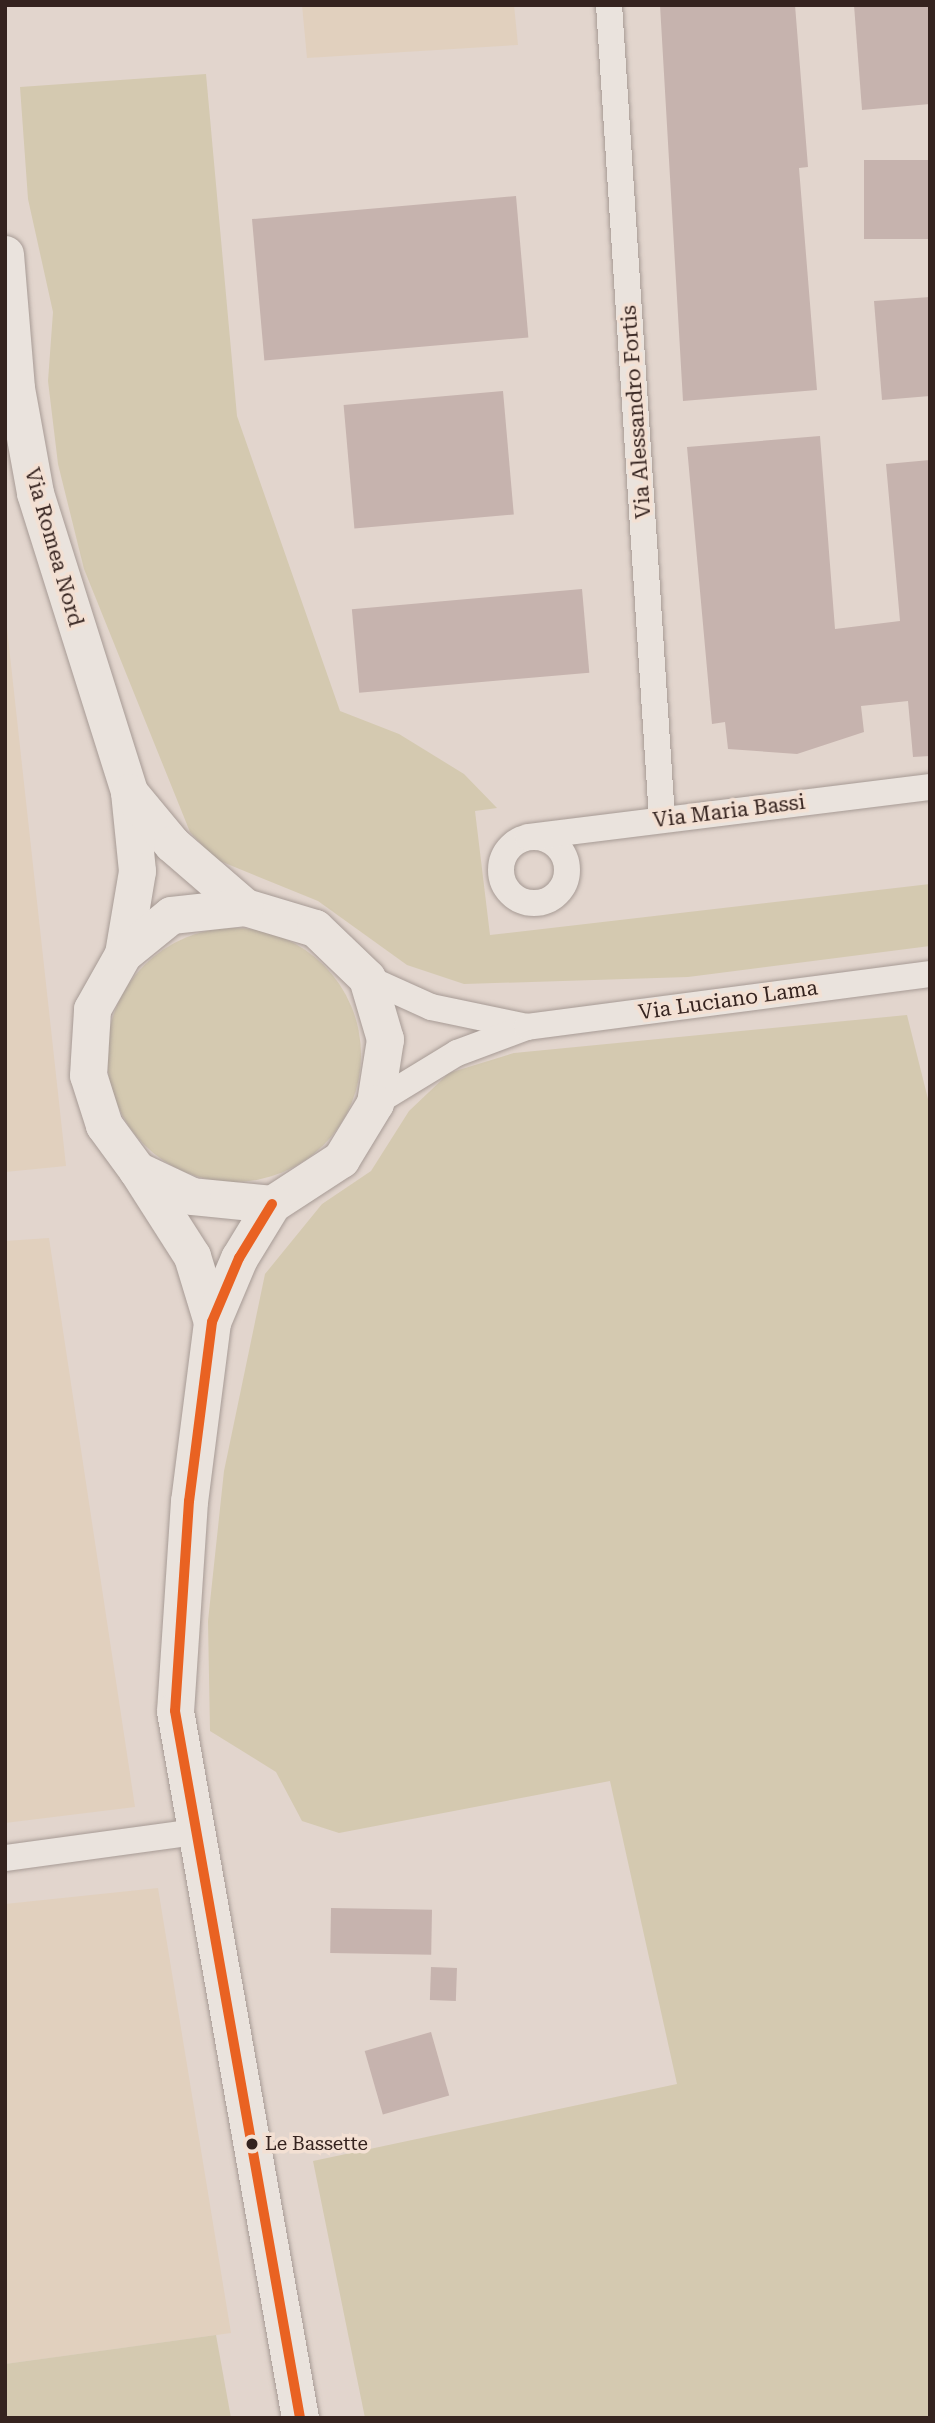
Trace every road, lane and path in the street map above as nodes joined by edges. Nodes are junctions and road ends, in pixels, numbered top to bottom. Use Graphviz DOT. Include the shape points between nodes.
graph roads {
  1 [pos="609,5"];
  2 [pos="5,254"];
  3 [pos="930,786"];
  4 [pos="129,792"];
  5 [pos="662,818"];
  6 [pos="528,837"];
  7 [pos="245,907"];
  8 [pos="123,954"];
  9 [pos="930,974"];
  10 [pos="367,978"];
  11 [pos="527,1027"];
  12 [pos="375,1103"];
  13 [pos="137,1170"];
  14 [pos="272,1204"];
  15 [pos="212,1322"];
  16 [pos="194,1832"];
  17 [pos="5,1858"];
  18 [pos="300,2418"];
  1 -- 5 [label="street, Via Alessandro Fortis"];
  2 -- 4 [label="main road, Via Romea Nord" via="16,388 35,493"];
  3 -- 5 [label="street, Via Maria Bassi"];
  4 -- 7 [label="main road, Via Romea Nord" via="172,844"];
  4 -- 8 [label="main road, Via Romea Nord" via="137,871"];
  5 -- 6 [label="street, Via Maria Bassi"];
  7 -- 8 [label="main road" via="171,915"];
  7 -- 10 [label="main road" via="315,928"];
  8 -- 13 [label="main road" via="92,1009 88,1076 104,1125"];
  9 -- 11 [label="street, Via Luciano Lama"];
  10 -- 11 [label="street, Via Luciano Lama" via="431,1007"];
  10 -- 12 [label="main road" via="385,1039"];
  11 -- 12 [label="street, Via Luciano Lama" via="457,1053"];
  12 -- 14 [label="main road" via="341,1159"];
  13 -- 14 [label="main road" via="192,1196"];
  13 -- 15 [label="main road" via="192,1256"];
  14 -- 15 [label="main road" via="239,1258"];
  15 -- 16 [label="main road" via="189,1501 175,1711"];
  16 -- 17 [label="street"];
  16 -- 18 [label="main road"];
}
